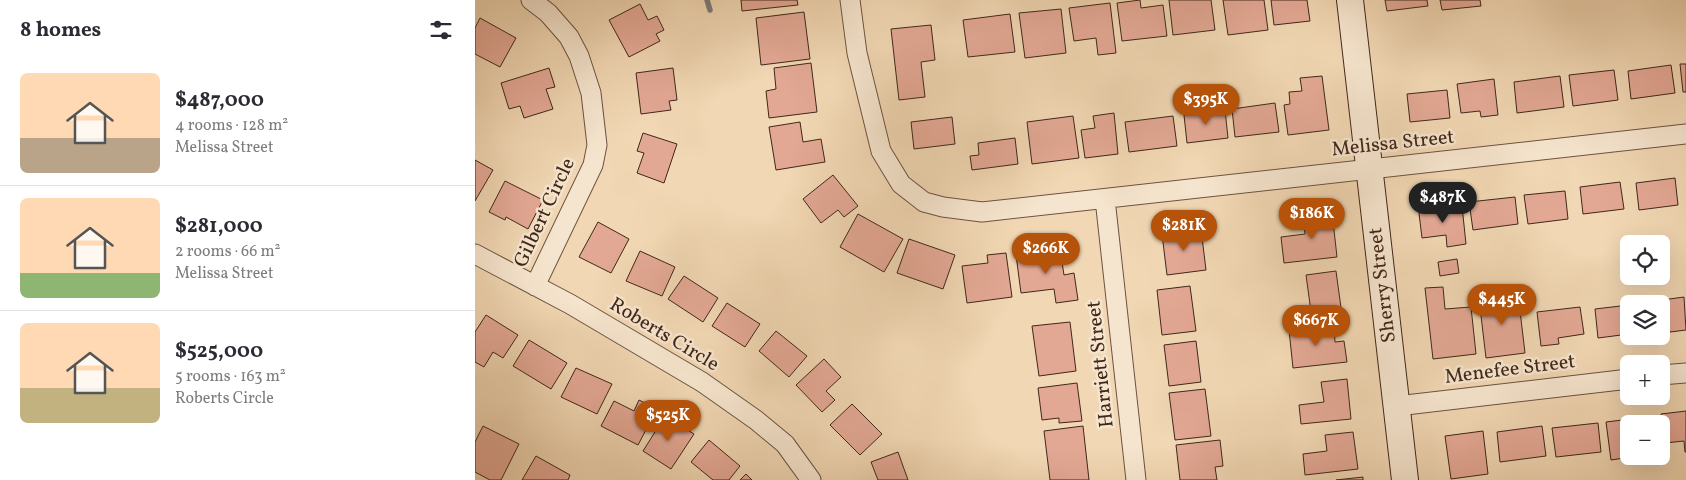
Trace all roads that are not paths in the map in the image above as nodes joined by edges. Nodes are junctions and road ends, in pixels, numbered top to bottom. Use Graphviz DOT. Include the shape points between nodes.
graph roads {
  1 [pos="531,0"];
  2 [pos="850,0"];
  3 [pos="1350,0"];
  4 [pos="1686,134"];
  5 [pos="1369,170"];
  6 [pos="1105,198"];
  7 [pos="475,254"];
  8 [pos="535,286"];
  9 [pos="1686,373"];
  10 [pos="1670,374"];
  11 [pos="1620,380"];
  12 [pos="1397,406"];
  13 [pos="811,480"];
  14 [pos="1136,480"];
  15 [pos="1405,480"];
  1 -- 8 [label="street, Gilbert Circle" via="564,31 579,56 591,93 597,145 593,166"];
  2 -- 6 [label="street" via="857,53 881,151 901,184 924,202 981,212"];
  3 -- 5 [label="street, Sherry Street"];
  4 -- 5 [label="street, Melissa Street"];
  5 -- 6 [label="street, Melissa Street"];
  5 -- 12 [label="street, Sherry Street"];
  6 -- 14 [label="street, Harriett Street"];
  7 -- 8 [label="street, Roberts Circle"];
  8 -- 13 [label="street, Roberts Circle" via="702,382 785,444"];
  9 -- 10 [label="street"];
  11 -- 12 [label="street, Menefee Street"];
  12 -- 15 [label="street, Sherry Street"];
}
